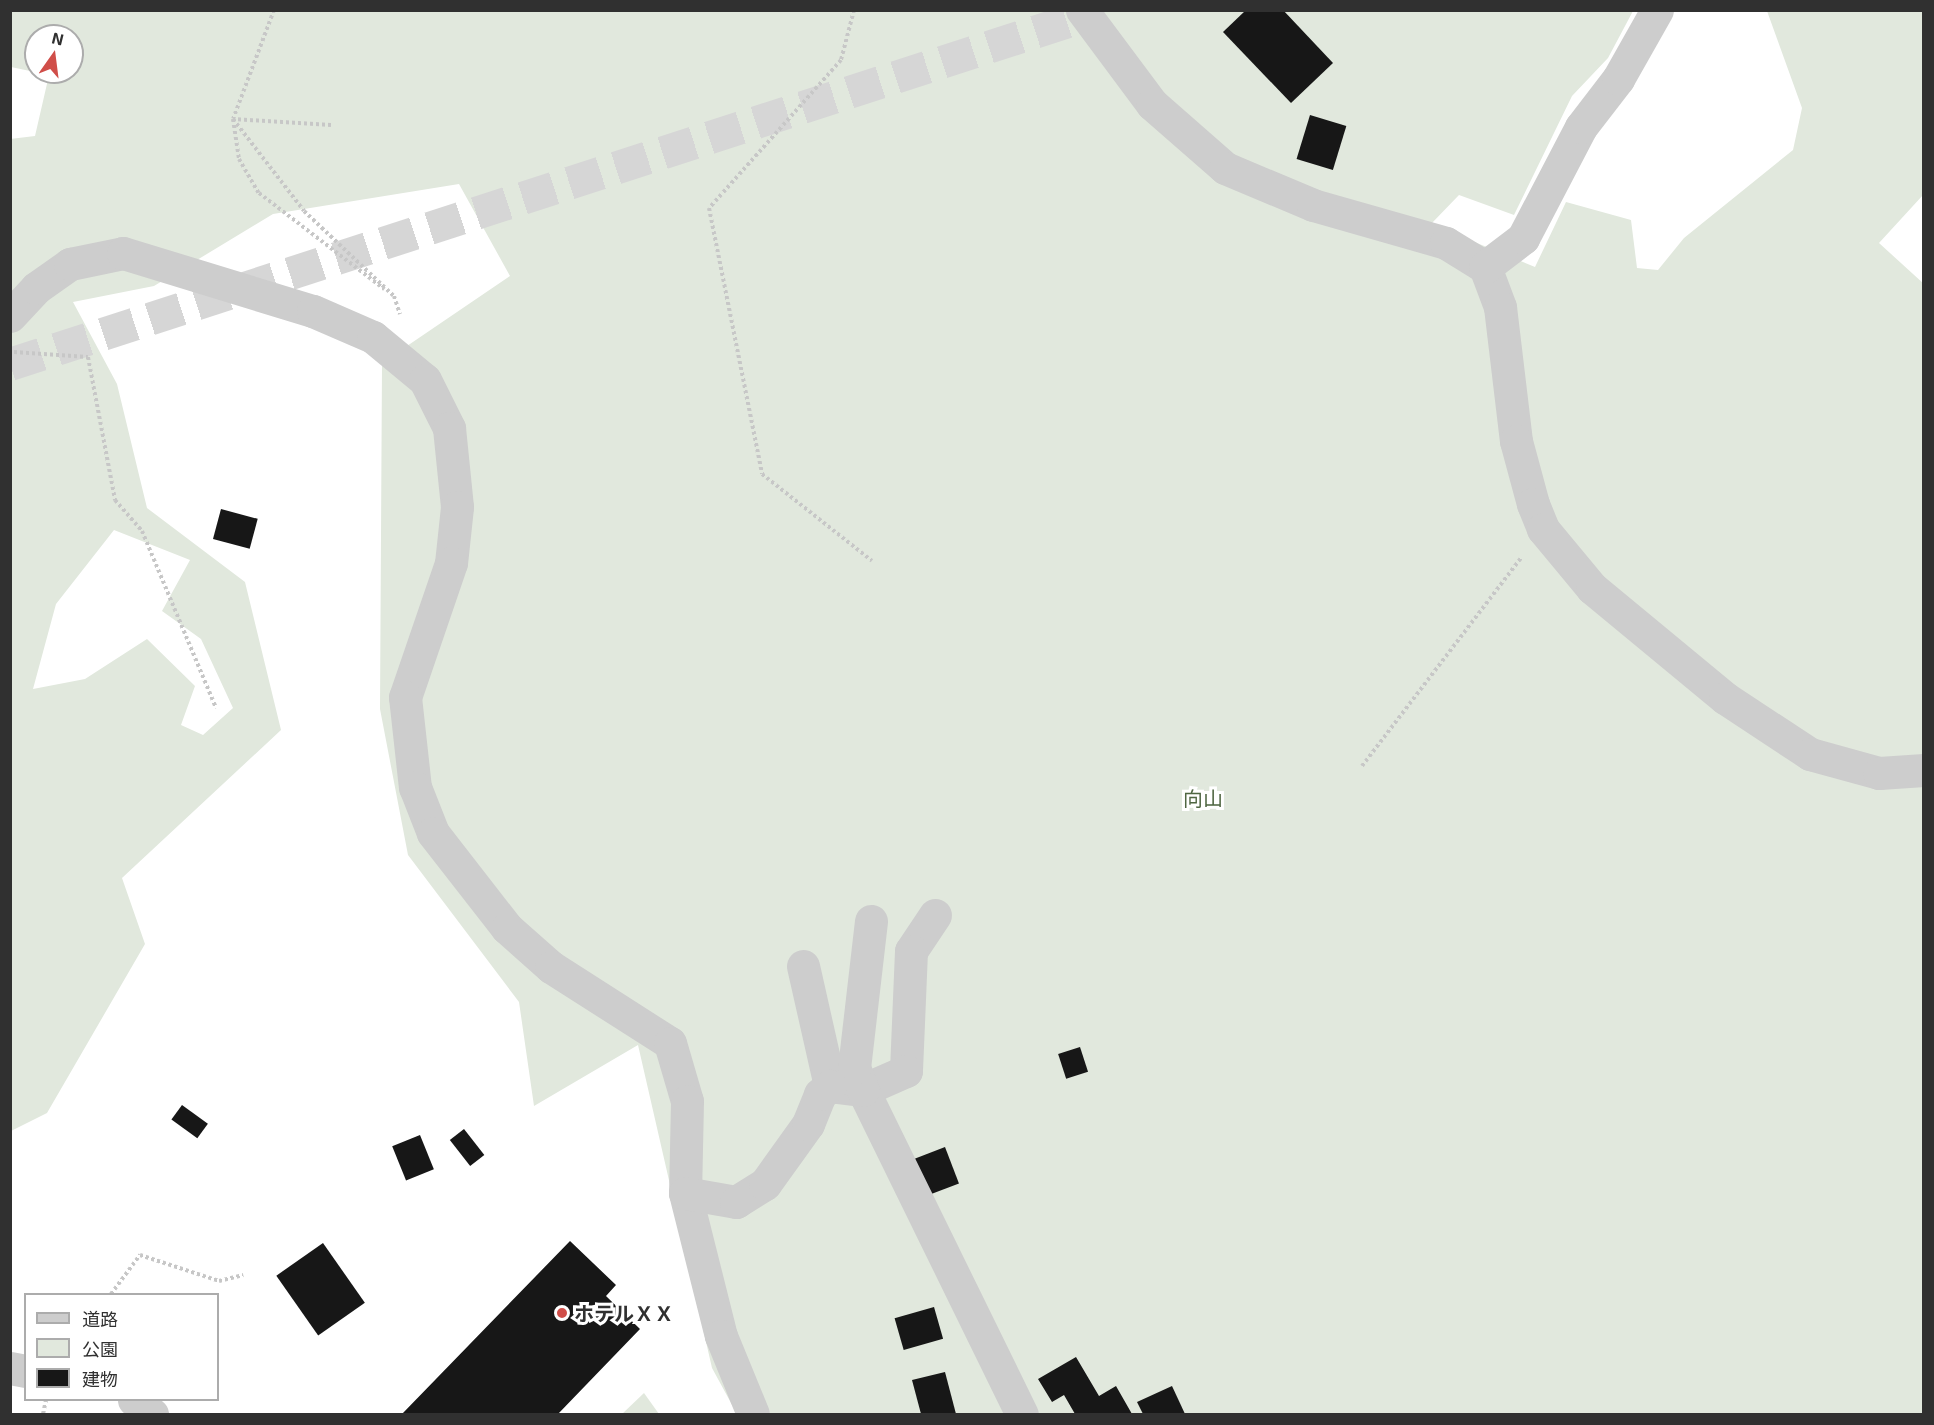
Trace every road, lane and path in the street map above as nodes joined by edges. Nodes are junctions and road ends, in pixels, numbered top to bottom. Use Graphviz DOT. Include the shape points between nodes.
graph roads {
  1 [pos="274,10"];
  2 [pos="854,10"];
  3 [pos="1082,10"];
  4 [pos="1657,10"];
  5 [pos="233,119"];
  6 [pos="331,125"];
  7 [pos="1485,267"];
  8 [pos="394,296"];
  9 [pos="10,316"];
  10 [pos="402,317"];
  11 [pos="10,351"];
  12 [pos="1543,529"];
  13 [pos="872,561"];
  14 [pos="216,708"];
  15 [pos="1362,766"];
  16 [pos="1923,770"];
  17 [pos="935,915"];
  18 [pos="872,921"];
  19 [pos="803,966"];
  20 [pos="830,1086"];
  21 [pos="863,1090"];
  22 [pos="685,1193"];
  23 [pos="243,1275"];
  24 [pos="112,1293"];
  25 [pos="135,1401"];
  26 [pos="152,1414"];
  27 [pos="753,1414"];
  28 [pos="1022,1414"];
  1 -- 5 [label="path"];
  2 -- 13 [label="path" via="841,60 709,207 762,474"];
  3 -- 7 [label="street" via="1152,104 1225,168 1313,205 1446,243"];
  4 -- 7 [label="street" via="1618,79 1581,127 1523,238"];
  5 -- 6 [label="path"];
  5 -- 8 [label="path" via="304,211"];
  5 -- 8 [label="path" via="239,159 259,193 316,242"];
  7 -- 12 [label="street" via="1502,317 1516,441"];
  8 -- 10 [label="path"];
  9 -- 22 [label="street" via="36,288 70,264 123,253 313,311 373,337 425,380 449,428 457,507 451,563 405,697 415,788 433,833 507,928 551,967 670,1043 687,1101"];
  11 -- 14 [label="path" via="88,357 115,500 142,531"];
  12 -- 15 [label="path"];
  12 -- 16 [label="street" via="1592,588 1725,698 1810,754 1879,773"];
  17 -- 21 [label="street" via="911,951 906,1071"];
  18 -- 21 [label="street" via="854,1068"];
  19 -- 20 [label="street"];
  20 -- 21 [label="street"];
  20 -- 22 [label="street" via="820,1094 808,1124 765,1184 736,1202"];
  21 -- 28 [label="street"];
  22 -- 27 [label="street" via="721,1336"];
  23 -- 24 [label="path" via="219,1281 141,1255"];
  25 -- 26 [label="street"];
}
